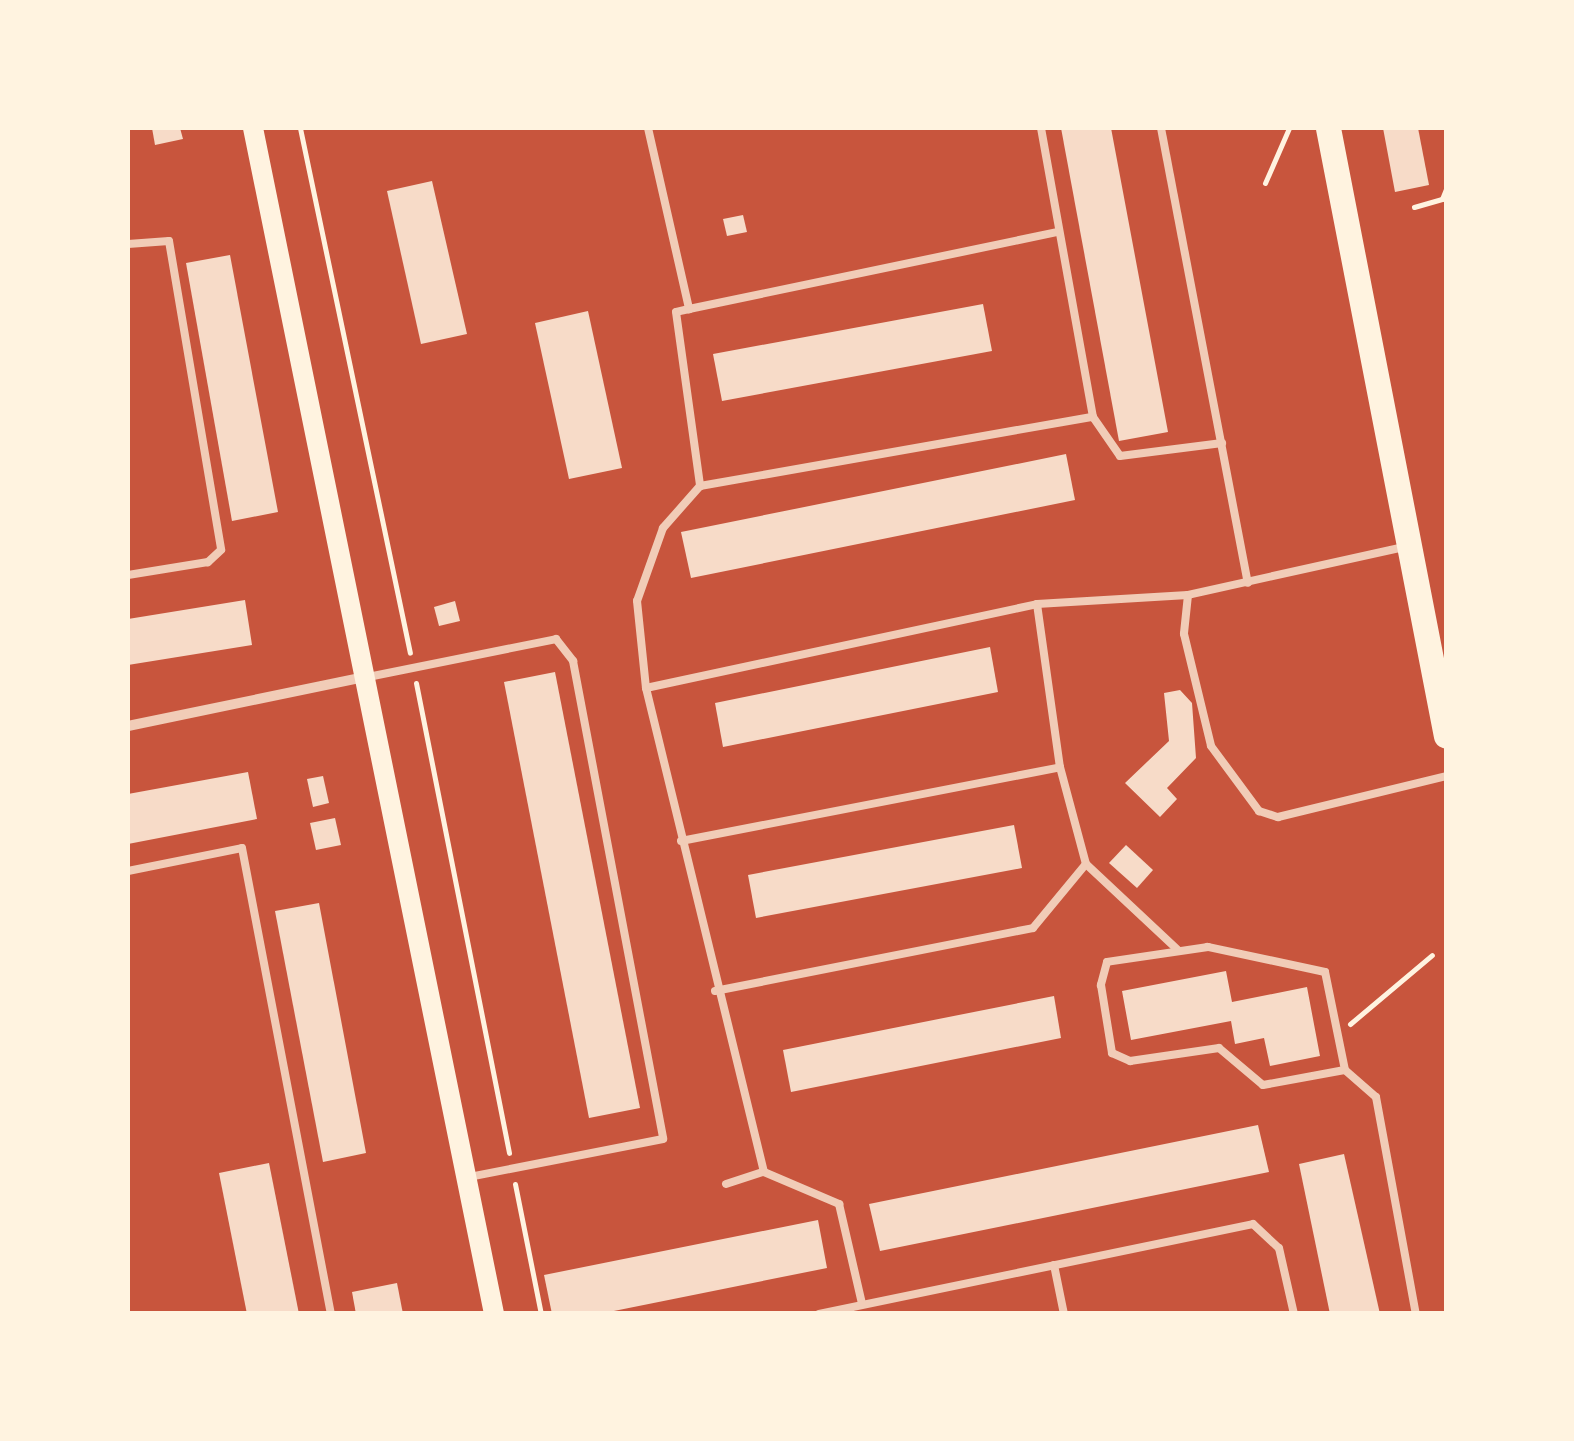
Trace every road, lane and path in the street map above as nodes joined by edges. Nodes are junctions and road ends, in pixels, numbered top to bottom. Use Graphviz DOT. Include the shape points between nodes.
graph roads {
  1 [pos="258,128"];
  2 [pos="300,128"];
  3 [pos="648,128"];
  4 [pos="1041,128"];
  5 [pos="1161,128"];
  6 [pos="1289,128"];
  7 [pos="1328,128"];
  8 [pos="1266,183"];
  9 [pos="1446,189"];
  10 [pos="1414,208"];
  11 [pos="1060,232"];
  12 [pos="128,244"];
  13 [pos="689,309"];
  14 [pos="1093,418"];
  15 [pos="1222,444"];
  16 [pos="700,486"];
  17 [pos="1408,546"];
  18 [pos="128,575"];
  19 [pos="1248,583"];
  20 [pos="1188,595"];
  21 [pos="1038,604"];
  22 [pos="413,668"];
  23 [pos="364,678"];
  24 [pos="646,688"];
  25 [pos="128,726"];
  26 [pos="1446,736"];
  27 [pos="1060,766"];
  28 [pos="1446,776"];
  29 [pos="681,841"];
  30 [pos="1086,864"];
  31 [pos="128,871"];
  32 [pos="1178,950"];
  33 [pos="1432,955"];
  34 [pos="716,991"];
  35 [pos="1340,1032"];
  36 [pos="1346,1070"];
  37 [pos="512,1170"];
  38 [pos="764,1172"];
  39 [pos="466,1178"];
  40 [pos="726,1184"];
  41 [pos="1054,1265"];
  42 [pos="862,1304"];
  43 [pos="331,1314"];
  44 [pos="494,1314"];
  45 [pos="542,1314"];
  46 [pos="819,1314"];
  47 [pos="1064,1314"];
  48 [pos="1294,1314"];
  49 [pos="1416,1314"];
  1 -- 23 [label="main road"];
  2 -- 22 [label="path"];
  3 -- 13 [label="lane"];
  4 -- 11 [label="lane"];
  5 -- 15 [label="lane"];
  6 -- 8 [label="path"];
  7 -- 17 [label="highway"];
  9 -- 10 [label="path" via="1442,199"];
  11 -- 13 [label="lane"];
  11 -- 14 [label="lane"];
  12 -- 18 [label="lane" via="169,240 221,550 208,562"];
  13 -- 16 [label="lane" via="676,312"];
  14 -- 15 [label="lane" via="1120,456"];
  14 -- 16 [label="lane"];
  15 -- 19 [label="lane"];
  16 -- 24 [label="lane" via="662,528 636,601"];
  17 -- 19 [label="lane"];
  17 -- 26 [label="highway"];
  19 -- 20 [label="lane"];
  20 -- 21 [label="lane"];
  20 -- 28 [label="lane" via="1184,634 1211,746 1259,811 1278,817"];
  21 -- 24 [label="lane"];
  21 -- 27 [label="lane"];
  22 -- 23 [label="lane"];
  22 -- 37 [label="path"];
  22 -- 37 [label="lane" via="556,639 573,661 663,1138"];
  23 -- 25 [label="street"];
  23 -- 39 [label="main road"];
  24 -- 29 [label="lane"];
  27 -- 29 [label="lane"];
  27 -- 30 [label="lane"];
  29 -- 34 [label="lane"];
  30 -- 32 [label="lane"];
  30 -- 34 [label="lane" via="1034,928"];
  31 -- 43 [label="lane" via="242,848"];
  32 -- 35 [label="lane" via="1208,947 1325,972"];
  32 -- 36 [label="lane" via="1107,962 1101,985 1112,1052 1130,1061 1220,1048 1263,1085"];
  33 -- 35 [label="path"];
  34 -- 38 [label="lane"];
  35 -- 36 [label="lane"];
  36 -- 49 [label="lane" via="1376,1096"];
  37 -- 39 [label="lane"];
  37 -- 45 [label="path"];
  38 -- 40 [label="lane"];
  38 -- 42 [label="lane" via="838,1204"];
  39 -- 44 [label="main road"];
  41 -- 42 [label="lane"];
  41 -- 47 [label="lane"];
  41 -- 48 [label="lane" via="1253,1224 1278,1248"];
  42 -- 46 [label="lane"];
}
